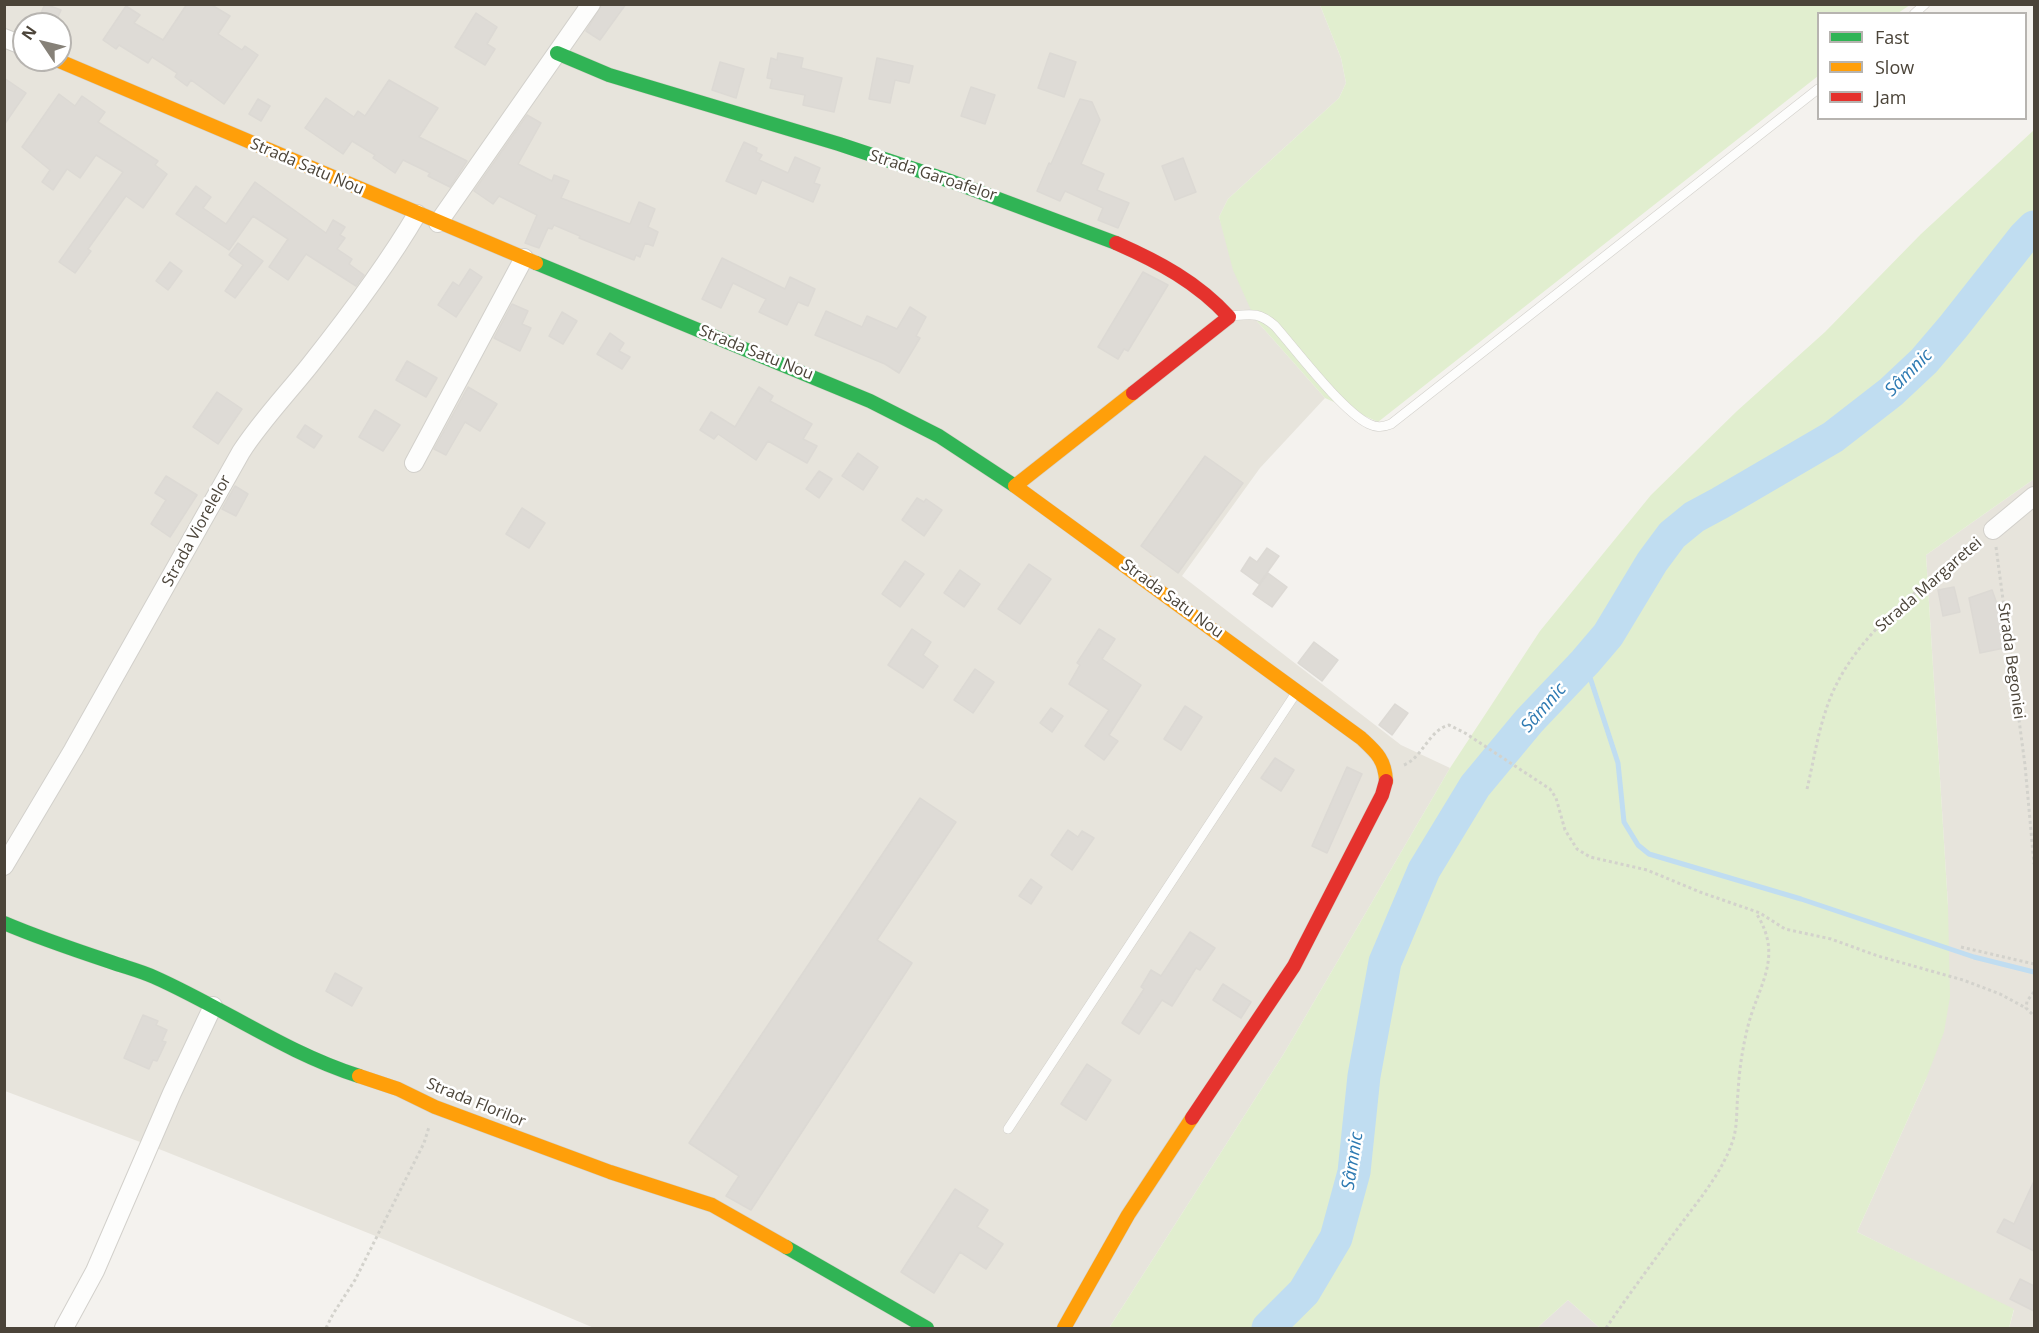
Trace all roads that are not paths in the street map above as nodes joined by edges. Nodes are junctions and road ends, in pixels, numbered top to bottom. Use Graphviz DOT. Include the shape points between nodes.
graph roads {
  1 [pos="591,4"];
  2 [pos="557,53"];
  3 [pos="72,66"];
  4 [pos="1817,90"];
  5 [pos="417,214"];
  6 [pos="438,223"];
  7 [pos="524,258"];
  8 [pos="1229,317"];
  9 [pos="414,463"];
  10 [pos="1015,486"];
  11 [pos="2034,496"];
  12 [pos="1993,530"];
  13 [pos="1298,691"];
  14 [pos="4,866"];
  15 [pos="4,923"];
  16 [pos="213,1006"];
  17 [pos="1008,1129"];
  18 [pos="64,1329"];
  19 [pos="927,1329"];
  20 [pos="1065,1329"];
  1 -- 2 [label="street"];
  2 -- 6 [label="street"];
  2 -- 8 [label="street, Strada Garoafelor" via="609,75 1017,204 1156,261 1193,283"];
  3 -- 5 [label="street, Strada Satu Nou"];
  4 -- 8 [label="lane" via="1391,424 1380,428 1358,417 1263,316"];
  5 -- 6 [label="street, Strada Satu Nou"];
  5 -- 14 [label="street, Strada Viorelelor" via="342,324 241,452"];
  6 -- 7 [label="street, Strada Satu Nou"];
  7 -- 9 [label="street"];
  7 -- 10 [label="street, Strada Satu Nou" via="878,404 939,436"];
  8 -- 10 [label="street"];
  10 -- 13 [label="street, Strada Satu Nou"];
  11 -- 12 [label="street, Strada Margaretei"];
  13 -- 17 [label="lane"];
  13 -- 20 [label="street, Strada Satu Nou" via="1380,756 1386,779 1382,795 1294,966 1128,1215"];
  15 -- 16 [label="street, Strada Florilor" via="153,976"];
  16 -- 18 [label="street"];
  16 -- 19 [label="street, Strada Florilor" via="327,1066 398,1089 435,1107 610,1172 712,1205"];
}
